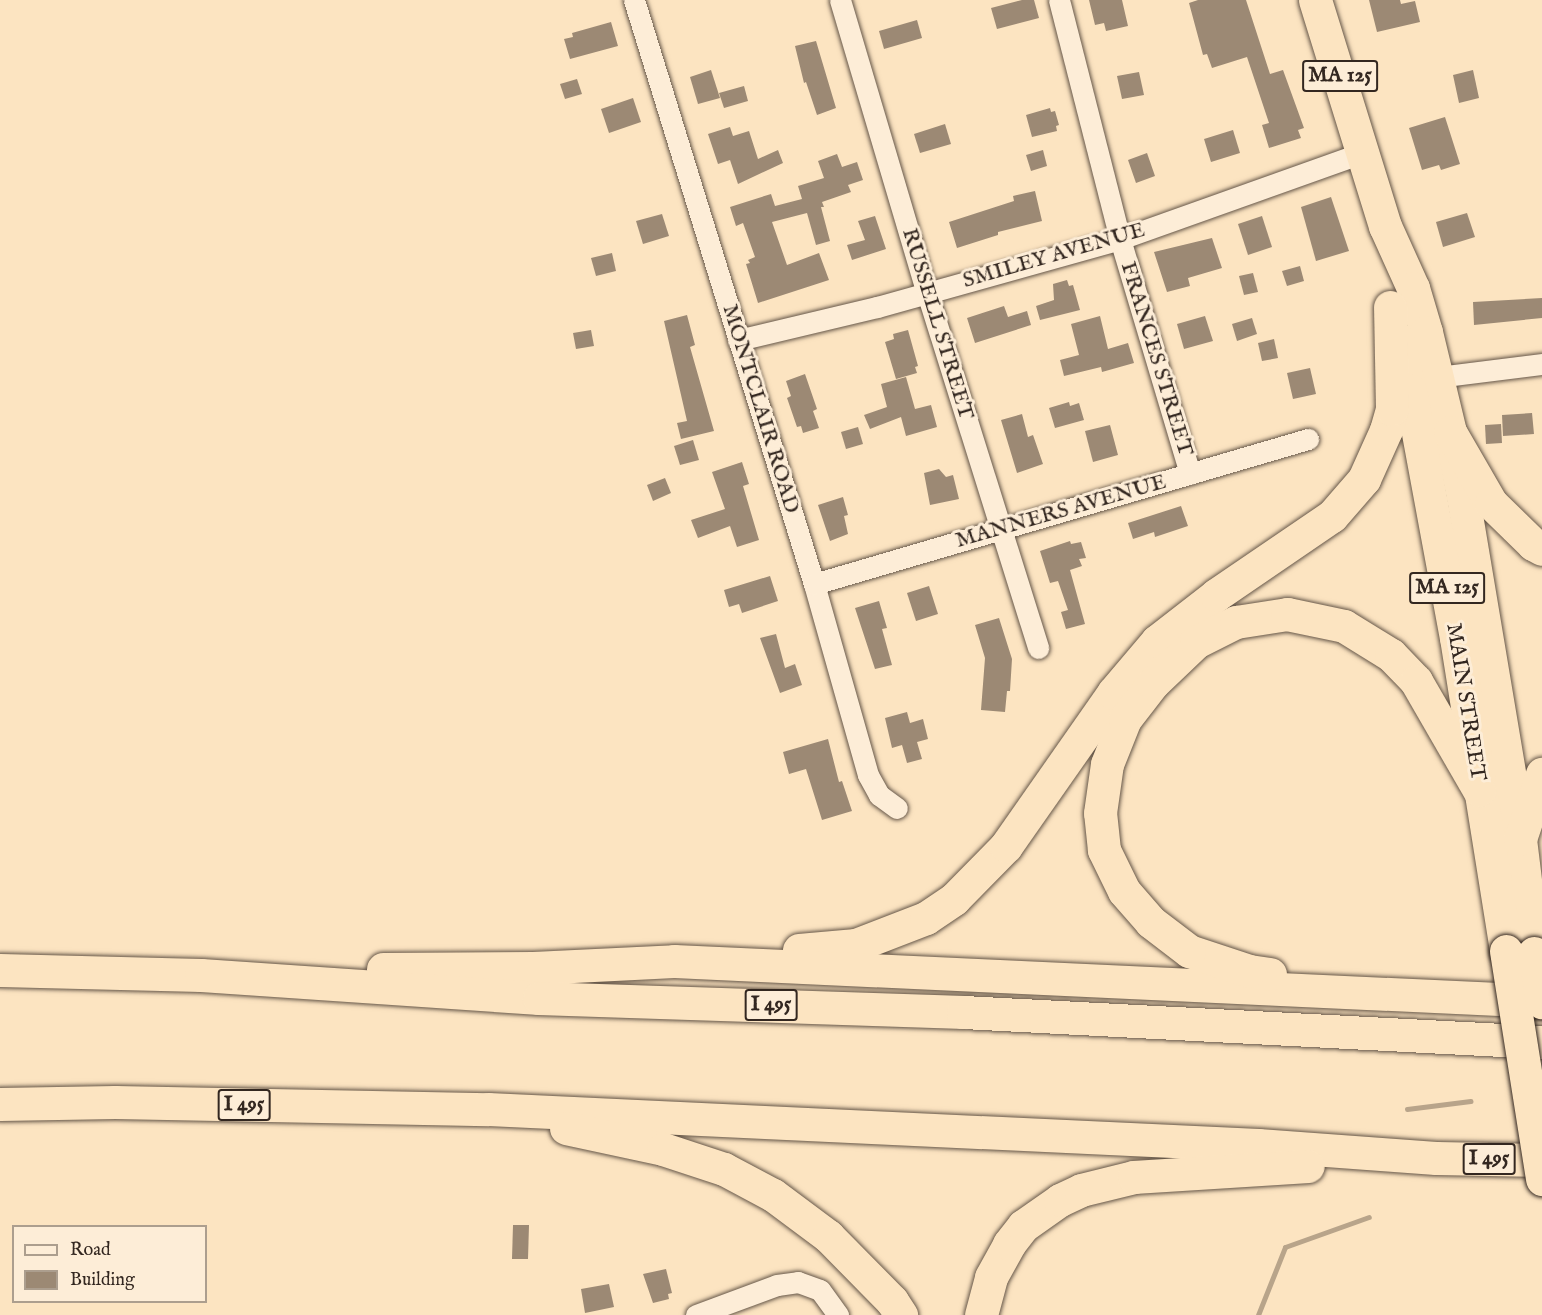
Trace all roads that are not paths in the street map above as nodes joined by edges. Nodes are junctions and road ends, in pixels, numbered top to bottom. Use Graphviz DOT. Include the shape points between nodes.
graph roads {
  1 [pos="634,0"];
  2 [pos="840,0"];
  3 [pos="1059,0"];
  4 [pos="1315,0"];
  5 [pos="1364,152"];
  6 [pos="1385,226"];
  7 [pos="1120,239"];
  8 [pos="927,292"];
  9 [pos="1390,307"];
  10 [pos="738,340"];
  11 [pos="1542,364"];
  12 [pos="1437,377"];
  13 [pos="1450,432"];
  14 [pos="1308,439"];
  15 [pos="1191,474"];
  16 [pos="1001,529"];
  17 [pos="1542,549"];
  18 [pos="814,584"];
  19 [pos="1038,648"];
  20 [pos="1542,774"];
  21 [pos="1479,790"];
  22 [pos="897,808"];
  23 [pos="1520,839"];
  24 [pos="1520,952"];
  25 [pos="674,961"];
  26 [pos="0,970"];
  27 [pos="201,975"];
  28 [pos="1390,992"];
  29 [pos="1542,1001"];
  30 [pos="1542,1042"];
  31 [pos="0,1104"];
  32 [pos="488,1109"];
  33 [pos="1436,1158"];
  34 [pos="1542,1160"];
  35 [pos="1542,1179"];
  36 [pos="696,1315"];
  37 [pos="838,1315"];
  38 [pos="901,1315"];
  39 [pos="981,1315"];
  1 -- 10 [label="street, MONTCLAIR ROAD"];
  2 -- 8 [label="street, RUSSELL STREET"];
  3 -- 7 [label="street, FRANCES STREET"];
  4 -- 5 [label="highway, MAIN STREET / MA 125"];
  5 -- 6 [label="highway, MAIN STREET / MA 125"];
  5 -- 7 [label="street, SMILEY AVENUE"];
  6 -- 9 [label="highway, MAIN STREET / MA 125"];
  6 -- 12 [label="highway, MAIN STREET / MA 125" via="1413,288"];
  7 -- 8 [label="street, SMILEY AVENUE"];
  7 -- 15 [label="street, FRANCES STREET"];
  8 -- 10 [label="street, SMILEY AVENUE"];
  8 -- 16 [label="street, RUSSELL STREET"];
  9 -- 21 [label="highway, MAIN STREET / MA 125" via="1422,452"];
  9 -- 25 [label="highway" via="1392,409 1364,479 1315,530 1216,595 1157,641 1113,693 1006,846 954,899 926,918 856,945"];
  10 -- 18 [label="street, MONTCLAIR ROAD"];
  11 -- 12 [label="street"];
  12 -- 13 [label="highway, MAIN STREET / MA 125"];
  13 -- 17 [label="highway" via="1491,503"];
  13 -- 23 [label="highway, MAIN STREET / MA 125"];
  14 -- 15 [label="street, MANNERS AVENUE"];
  15 -- 16 [label="street, MANNERS AVENUE"];
  16 -- 18 [label="street, MANNERS AVENUE"];
  16 -- 19 [label="street, RUSSELL STREET"];
  18 -- 22 [label="street, MONTCLAIR ROAD" via="868,775 879,795"];
  20 -- 23 [label="highway"];
  21 -- 24 [label="highway, MAIN STREET / MA 125"];
  21 -- 28 [label="highway" via="1416,681 1391,654 1344,626 1287,614 1236,622 1196,642 1153,682 1125,719 1107,764 1100,813 1104,850 1124,891 1151,922 1189,951 1249,971"];
  23 -- 24 [label="highway, MAIN STREET / MA 125"];
  24 -- 29 [label="highway, MAIN STREET / MA 125, bridge"];
  24 -- 35 [label="highway, MAIN STREET / MA 125, bridge"];
  25 -- 27 [label="highway"];
  25 -- 28 [label="highway"];
  26 -- 27 [label="highway, I 495"];
  27 -- 30 [label="highway, I 495" via="539,998 963,1012"];
  28 -- 29 [label="highway"];
  31 -- 32 [label="highway, I 495" via="115,1102"];
  32 -- 33 [label="highway, I 495" via="1258,1145"];
  32 -- 38 [label="highway" via="663,1149 723,1169 773,1195 828,1236"];
  33 -- 34 [label="highway, I 495"];
  33 -- 39 [label="highway" via="1134,1177 1081,1190 1039,1212 1016,1235 991,1277"];
  36 -- 37 [label="street" via="786,1282 814,1286 826,1295"];
}
